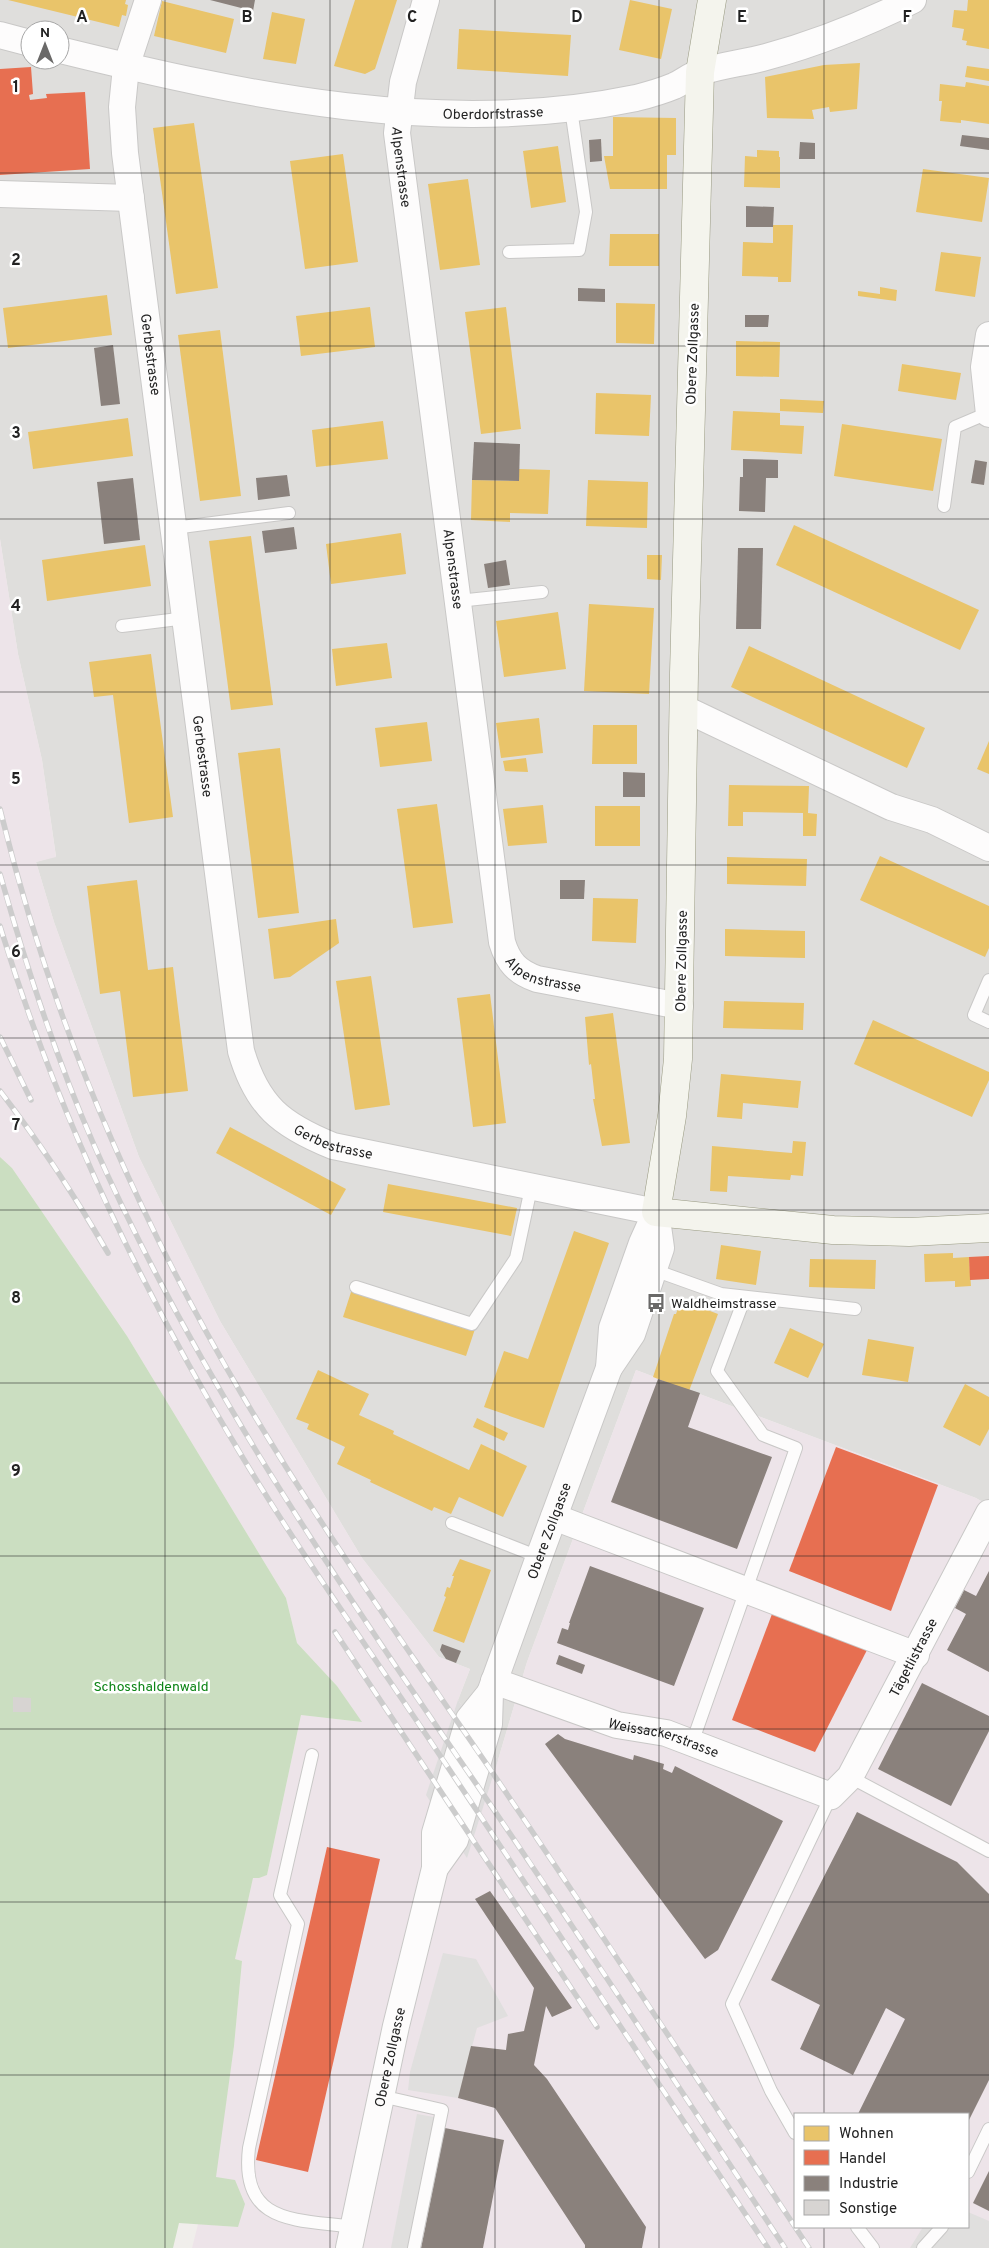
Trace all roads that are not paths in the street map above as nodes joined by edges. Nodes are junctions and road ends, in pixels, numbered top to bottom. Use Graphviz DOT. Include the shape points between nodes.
graph roads {
  1 [pos="148,0"];
  2 [pos="426,0"];
  3 [pos="712,0"];
  4 [pos="913,0"];
  5 [pos="0,35"];
  6 [pos="20,40"];
  7 [pos="70,53"];
  8 [pos="126,67"];
  9 [pos="700,72"];
  10 [pos="571,108"];
  11 [pos="399,113"];
  12 [pos="0,194"];
  13 [pos="131,198"];
  14 [pos="509,252"];
  15 [pos="989,335"];
  16 [pos="988,414"];
  17 [pos="944,506"];
  18 [pos="289,514"];
  19 [pos="174,528"];
  20 [pos="542,592"];
  21 [pos="458,602"];
  22 [pos="186,618"];
  23 [pos="122,626"];
  24 [pos="685,709"];
  25 [pos="989,848"];
  26 [pos="989,980"];
  27 [pos="680,1006"];
  28 [pos="989,1022"];
  29 [pos="531,1188"];
  30 [pos="656,1212"];
  31 [pos="989,1228"];
  32 [pos="654,1270"];
  33 [pos="356,1287"];
  34 [pos="745,1297"];
  35 [pos="855,1308"];
  36 [pos="609,1368"];
  37 [pos="989,1513"];
  38 [pos="554,1517"];
  39 [pos="452,1524"];
  40 [pos="539,1557"];
  41 [pos="746,1590"];
  42 [pos="916,1655"];
  43 [pos="492,1687"];
  44 [pos="692,1743"];
  45 [pos="312,1755"];
  46 [pos="850,1777"];
  47 [pos="831,1796"];
  48 [pos="989,1851"];
  49 [pos="381,2096"];
  50 [pos="989,2129"];
  51 [pos="794,2131"];
  52 [pos="969,2170"];
  53 [pos="858,2228"];
  54 [pos="941,2228"];
  55 [pos="351,2238"];
  56 [pos="414,2248"];
  57 [pos="872,2248"];
  58 [pos="924,2248"];
  1 -- 8 [label="street, Gerbestrasse"];
  2 -- 11 [label="street, Alpenstrasse" via="403,82"];
  3 -- 9 [label="street, Obere Zollgasse"];
  4 -- 9 [label="street, Oberdorfstrasse" via="868,23 815,42 764,58"];
  5 -- 6 [label="street"];
  7 -- 8 [label="street, Oberdorfstrasse"];
  8 -- 11 [label="street, Oberdorfstrasse" via="225,87"];
  8 -- 13 [label="street, Gerbestrasse" via="122,107"];
  9 -- 10 [label="street, Oberdorfstrasse" via="671,87 637,98"];
  9 -- 24 [label="street, Obere Zollgasse"];
  10 -- 11 [label="street, Oberdorfstrasse" via="455,114"];
  10 -- 14 [label="lane" via="586,212 579,250"];
  11 -- 21 [label="street, Alpenstrasse" via="398,133"];
  12 -- 13 [label="street"];
  13 -- 19 [label="street, Gerbestrasse"];
  15 -- 16 [label="street" via="984,368"];
  16 -- 17 [label="lane" via="955,427"];
  18 -- 19 [label="lane"];
  19 -- 22 [label="street, Gerbestrasse"];
  20 -- 21 [label="lane"];
  21 -- 27 [label="street, Alpenstrasse" via="506,954 513,966 537,979"];
  22 -- 23 [label="lane"];
  22 -- 29 [label="street, Gerbestrasse" via="241,1051 248,1077 258,1094 286,1122 333,1146"];
  24 -- 25 [label="street" via="891,807 932,820"];
  24 -- 27 [label="street, Obere Zollgasse"];
  26 -- 28 [label="lane" via="974,1015"];
  27 -- 30 [label="street, Obere Zollgasse" via="672,1116"];
  29 -- 30 [label="street, Gerbestrasse"];
  29 -- 33 [label="lane" via="516,1258 472,1324"];
  30 -- 31 [label="street" via="833,1230 909,1232"];
  30 -- 32 [label="street, Obere Zollgasse" via="661,1248"];
  30 -- 36 [label="street, Obere Zollgasse" via="612,1328"];
  32 -- 34 [label="lane" via="721,1294"];
  32 -- 36 [label="street, Obere Zollgasse" via="632,1334"];
  34 -- 35 [label="lane"];
  34 -- 41 [label="lane" via="717,1371 763,1435 796,1448"];
  36 -- 38 [label="street, Obere Zollgasse"];
  37 -- 42 [label="street, Tägetlistrasse"];
  38 -- 40 [label="street, Obere Zollgasse"];
  38 -- 41 [label="street"];
  39 -- 40 [label="lane"];
  40 -- 43 [label="street, Obere Zollgasse"];
  41 -- 42 [label="street"];
  41 -- 44 [label="lane"];
  42 -- 46 [label="street, Tägetlistrasse"];
  43 -- 44 [label="street, Weissackerstrasse" via="617,1725 666,1733"];
  43 -- 49 [label="street, Obere Zollgasse" via="489,1724 455,1840 435,1868"];
  44 -- 47 [label="street, Weissackerstrasse"];
  45 -- 55 [label="lane" via="280,1895 298,1924 248,2148 248,2179 264,2208 285,2218"];
  46 -- 47 [label="street, Tägetlistrasse"];
  46 -- 48 [label="lane"];
  47 -- 51 [label="lane" via="732,2004 771,2091"];
  49 -- 55 [label="street, Obere Zollgasse"];
  49 -- 56 [label="lane" via="442,2110"];
  50 -- 52 [label="lane"];
  53 -- 57 [label="lane"];
  54 -- 58 [label="lane"];
}
